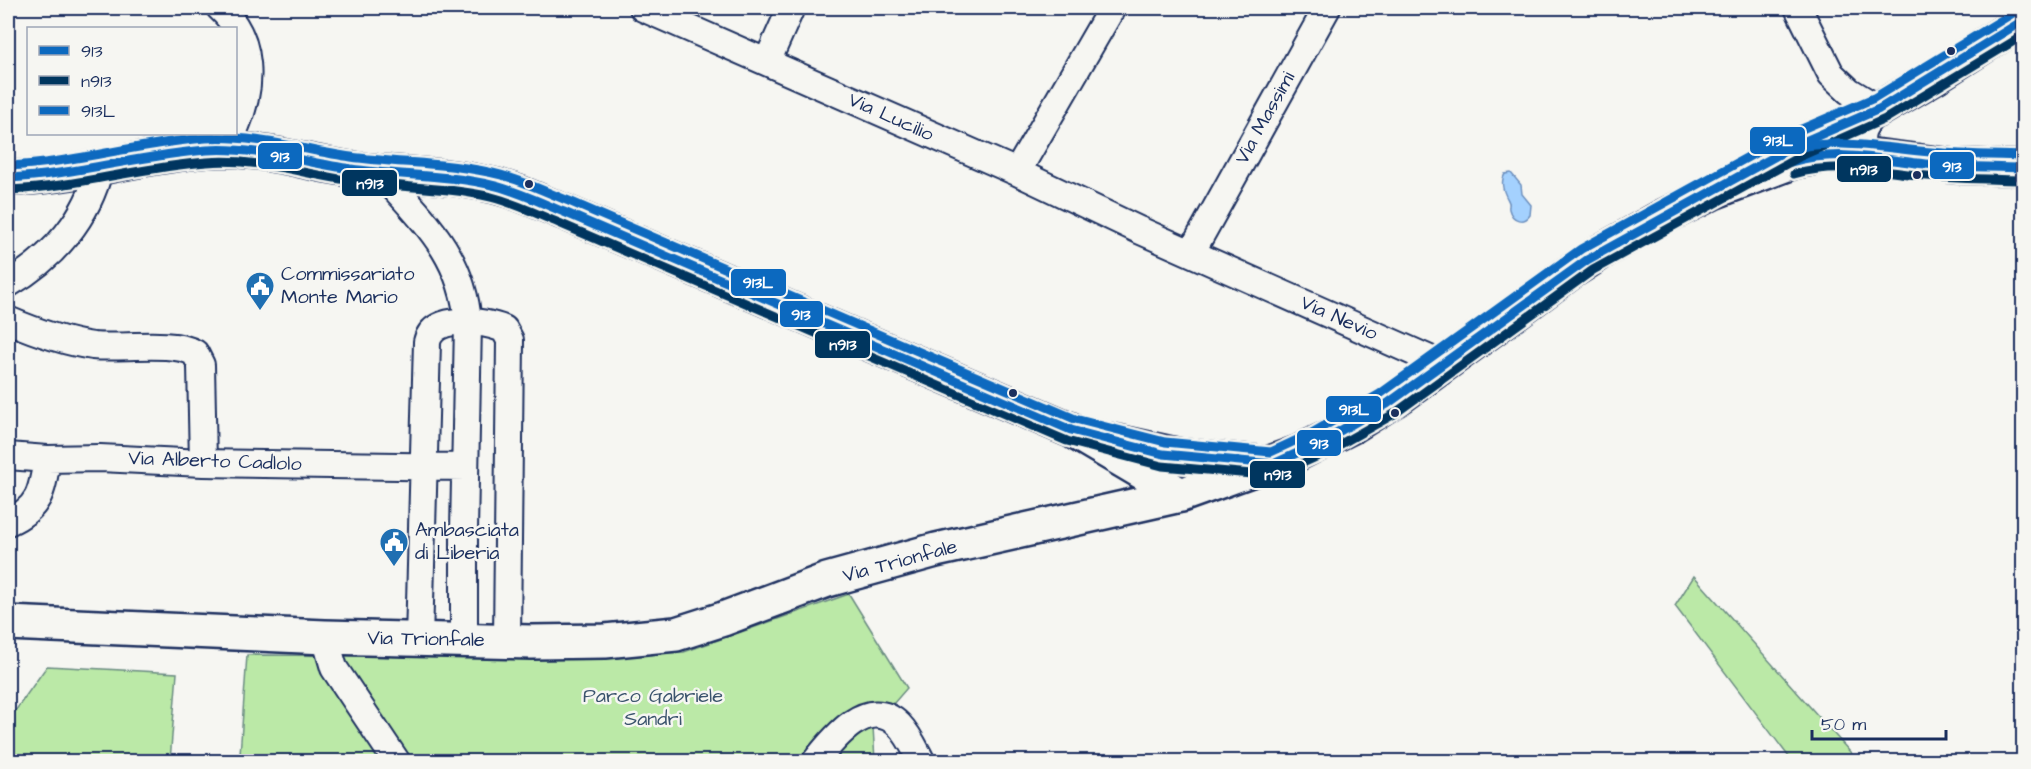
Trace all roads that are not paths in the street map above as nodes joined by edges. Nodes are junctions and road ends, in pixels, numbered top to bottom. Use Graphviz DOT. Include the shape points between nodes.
graph roads {
  1 [pos="220,8"];
  2 [pos="643,8"];
  3 [pos="791,8"];
  4 [pos="1112,8"];
  5 [pos="1327,8"];
  6 [pos="1798,8"];
  7 [pos="2024,20"];
  8 [pos="236,27"];
  9 [pos="237,29"];
  10 [pos="767,62"];
  11 [pos="1879,109"];
  12 [pos="237,120"];
  13 [pos="230,136"];
  14 [pos="1866,155"];
  15 [pos="100,167"];
  16 [pos="2024,168"];
  17 [pos="11,172"];
  18 [pos="380,172"];
  19 [pos="1017,172"];
  20 [pos="1713,192"];
  21 [pos="1191,253"];
  22 [pos="8,284"];
  23 [pos="8,320"];
  24 [pos="468,323"];
  25 [pos="1443,364"];
  26 [pos="1071,430"];
  27 [pos="8,456"];
  28 [pos="47,459"];
  29 [pos="204,463"];
  30 [pos="1273,464"];
  31 [pos="423,466"];
  32 [pos="465,467"];
  33 [pos="1181,495"];
  34 [pos="8,522"];
  35 [pos="8,623"];
  36 [pos="325,637"];
  37 [pos="418,640"];
  38 [pos="464,640"];
  39 [pos="507,641"];
  40 [pos="397,762"];
  41 [pos="815,762"];
  42 [pos="922,762"];
  1 -- 8 [label="street"];
  2 -- 10 [label="street, Via Lucilio"];
  3 -- 10 [label="street"];
  4 -- 19 [label="street"];
  5 -- 21 [label="street, Via Massimi"];
  6 -- 11 [label="street" via="1831,74 1849,91"];
  7 -- 11 [label="main road, Via Trionfale"];
  9 -- 12 [label="street" via="246,53 247,91"];
  10 -- 19 [label="street, Via Lucilio"];
  11 -- 14 [label="street, Via Trionfale" via="1867,121 1862,134"];
  11 -- 20 [label="main road, Via Trionfale" via="1794,146"];
  13 -- 15 [label="main road" via="181,153"];
  13 -- 18 [label="main road" via="256,151"];
  14 -- 16 [label="main road" via="1947,165"];
  14 -- 20 [label="main road, Via Trionfale" via="1805,158"];
  15 -- 17 [label="main road"];
  15 -- 22 [label="street" via="89,199 69,231 42,260"];
  18 -- 24 [label="street" via="450,256 464,293"];
  18 -- 26 [label="main road" via="478,182 510,190"];
  19 -- 21 [label="street, Via Lucilio"];
  20 -- 25 [label="main road, Via Trionfale" via="1587,260"];
  21 -- 25 [label="street, Via Nevio"];
  23 -- 29 [label="street" via="93,346 182,348 195,353 201,365"];
  24 -- 31 [label="street" via="446,323 429,336"];
  24 -- 32 [label="street"];
  24 -- 39 [label="street" via="500,328 510,340"];
  25 -- 30 [label="main road, Via Trionfale" via="1354,424"];
  26 -- 30 [label="main road" via="1163,454"];
  26 -- 33 [label="main road"];
  27 -- 28 [label="street, Via Alberto Cadlolo"];
  28 -- 29 [label="street, Via Alberto Cadlolo"];
  28 -- 34 [label="street" via="37,501"];
  29 -- 31 [label="street, Via Alberto Cadlolo"];
  30 -- 33 [label="main road, Via Trionfale"];
  31 -- 32 [label="street, Via Alberto Cadlolo"];
  31 -- 37 [label="street"];
  32 -- 38 [label="street"];
  33 -- 39 [label="main road, Via Trionfale" via="936,550 827,580 676,634 605,640"];
  35 -- 36 [label="main road, Via Trionfale"];
  36 -- 37 [label="main road, Via Trionfale"];
  36 -- 40 [label="street" via="334,668"];
  37 -- 38 [label="main road, Via Trionfale"];
  38 -- 39 [label="main road, Via Trionfale"];
  41 -- 42 [label="street" via="850,724 876,715 890,718 900,726"];
}
